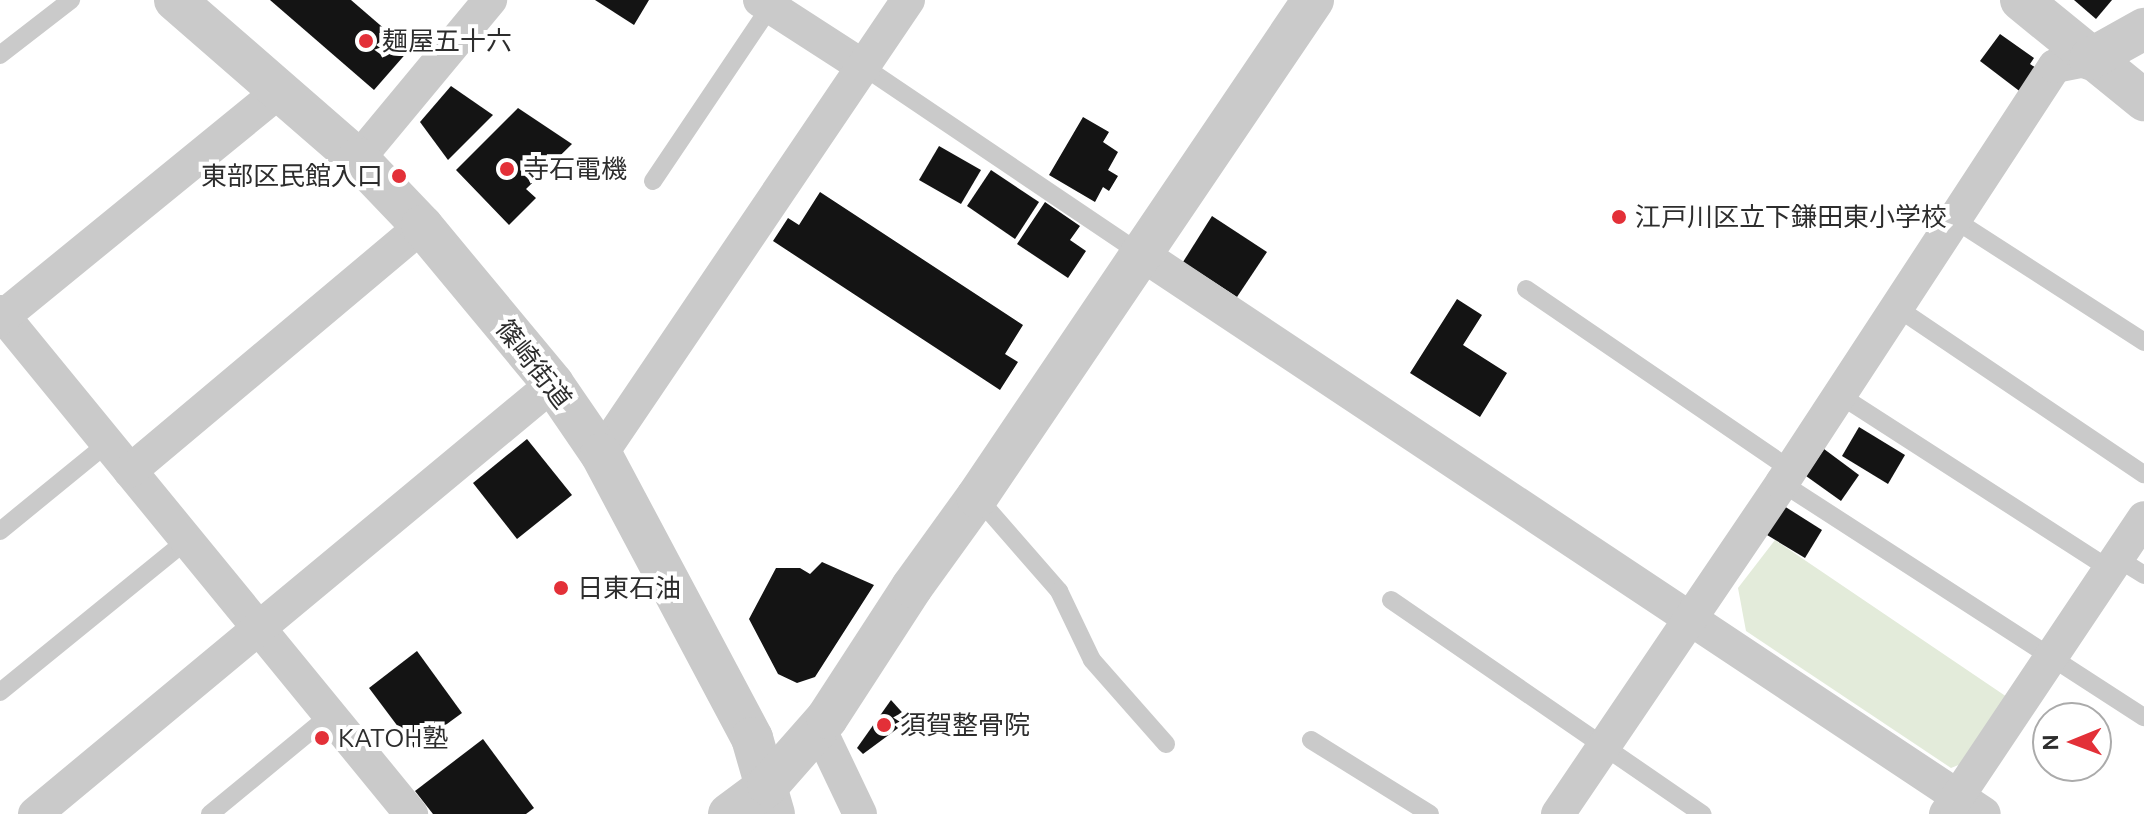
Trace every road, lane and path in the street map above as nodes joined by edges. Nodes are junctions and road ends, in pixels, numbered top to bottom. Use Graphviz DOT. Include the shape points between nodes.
graph roads {
  1 [pos="71,0"];
  2 [pos="175,0"];
  3 [pos="490,0"];
  4 [pos="908,0"];
  5 [pos="1313,0"];
  6 [pos="2021,0"];
  7 [pos="765,3"];
  8 [pos="2144,29"];
  9 [pos="0,55"];
  10 [pos="2090,59"];
  11 [pos="864,67"];
  12 [pos="278,92"];
  13 [pos="2144,100"];
  14 [pos="358,159"];
  15 [pos="653,181"];
  16 [pos="1955,220"];
  17 [pos="422,226"];
  18 [pos="1140,253"];
  19 [pos="1526,289"];
  20 [pos="1896,307"];
  21 [pos="1,316"];
  22 [pos="2144,342"];
  23 [pos="553,384"];
  24 [pos="1838,394"];
  25 [pos="108,443"];
  26 [pos="601,454"];
  27 [pos="130,471"];
  28 [pos="2144,474"];
  29 [pos="1786,476"];
  30 [pos="977,497"];
  31 [pos="2144,518"];
  32 [pos="0,531"];
  33 [pos="187,540"];
  34 [pos="2124,567"];
  35 [pos="1391,600"];
  36 [pos="1691,619"];
  37 [pos="260,629"];
  38 [pos="2051,656"];
  39 [pos="0,692"];
  40 [pos="330,715"];
  41 [pos="2144,717"];
  42 [pos="819,728"];
  43 [pos="1311,740"];
  44 [pos="1166,744"];
  45 [pos="1605,747"];
  46 [pos="771,799"];
  47 [pos="1962,808"];
  48 [pos="398,809"];
  49 [pos="35,814"];
  50 [pos="210,814"];
  51 [pos="729,814"];
  52 [pos="860,814"];
  53 [pos="1430,814"];
  54 [pos="1558,814"];
  55 [pos="1702,814"];
  1 -- 9 [label="lane"];
  2 -- 12 [label="street, 篠崎街道"];
  3 -- 14 [label="street"];
  4 -- 11 [label="street"];
  5 -- 18 [label="street"];
  6 -- 10 [label="street"];
  7 -- 11 [label="street"];
  7 -- 15 [label="lane"];
  8 -- 10 [label="street"];
  10 -- 13 [label="street"];
  10 -- 16 [label="street" via="2055,66"];
  11 -- 18 [label="lane"];
  11 -- 26 [label="street"];
  12 -- 14 [label="street, 篠崎街道"];
  12 -- 21 [label="street"];
  14 -- 17 [label="street, 篠崎街道"];
  16 -- 20 [label="street"];
  16 -- 22 [label="lane"];
  17 -- 23 [label="street, 篠崎街道"];
  17 -- 27 [label="street"];
  18 -- 30 [label="street"];
  18 -- 36 [label="street"];
  19 -- 29 [label="lane"];
  20 -- 24 [label="street"];
  20 -- 28 [label="lane"];
  21 -- 25 [label="street"];
  23 -- 26 [label="street, 篠崎街道"];
  23 -- 37 [label="street"];
  24 -- 29 [label="street"];
  24 -- 34 [label="lane"];
  25 -- 27 [label="street"];
  25 -- 32 [label="lane"];
  26 -- 46 [label="street, 篠崎街道" via="752,738"];
  27 -- 33 [label="street"];
  29 -- 36 [label="street"];
  29 -- 38 [label="lane"];
  30 -- 42 [label="street"];
  30 -- 44 [label="lane" via="1059,591 1092,660"];
  31 -- 34 [label="street"];
  33 -- 37 [label="street"];
  33 -- 39 [label="lane"];
  34 -- 38 [label="street"];
  35 -- 45 [label="lane"];
  36 -- 45 [label="street"];
  36 -- 47 [label="street"];
  37 -- 40 [label="street"];
  37 -- 49 [label="street"];
  38 -- 41 [label="lane"];
  38 -- 47 [label="street"];
  40 -- 48 [label="street"];
  40 -- 50 [label="lane"];
  42 -- 46 [label="street"];
  42 -- 52 [label="street"];
  43 -- 53 [label="lane"];
  45 -- 54 [label="street"];
  45 -- 55 [label="lane"];
  46 -- 51 [label="street"];
}
